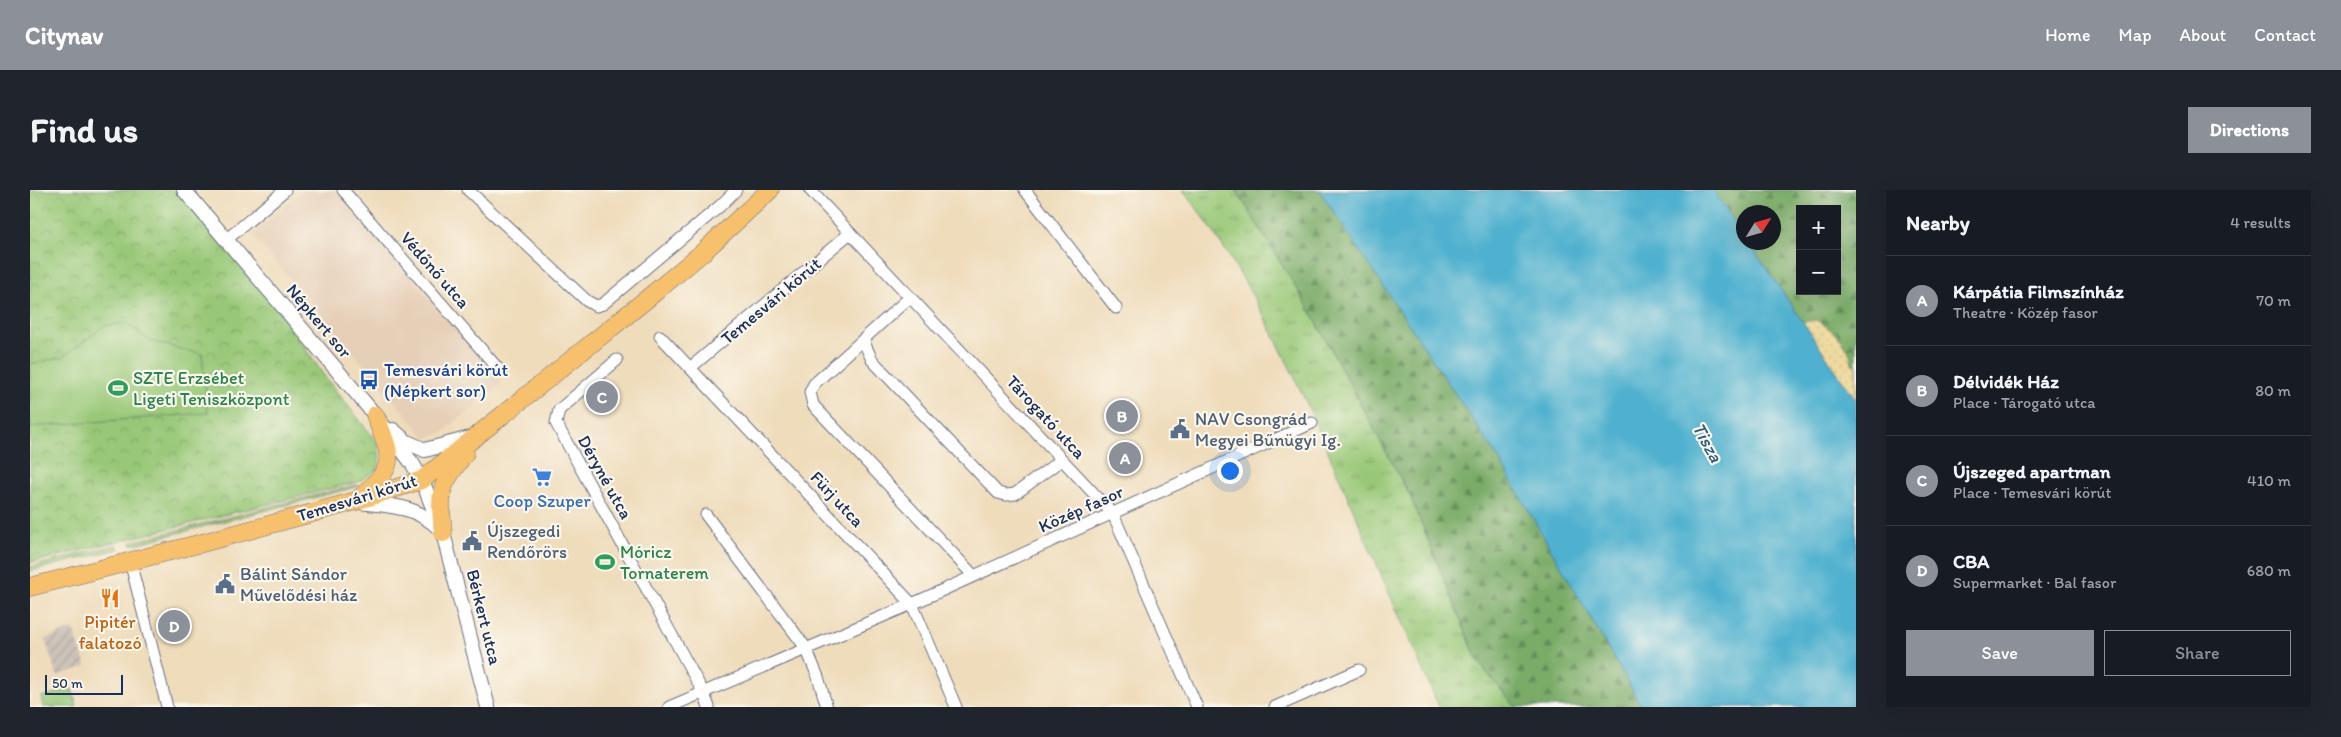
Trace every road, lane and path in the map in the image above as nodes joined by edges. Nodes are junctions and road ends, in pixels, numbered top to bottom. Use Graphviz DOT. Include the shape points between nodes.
graph roads {
  1 [pos="184,190"];
  2 [pos="284,190"];
  3 [pos="343,190"];
  4 [pos="468,190"];
  5 [pos="736,190"];
  6 [pos="770,190"];
  7 [pos="810,190"];
  8 [pos="1025,190"];
  9 [pos="850,233"];
  10 [pos="226,240"];
  11 [pos="910,297"];
  12 [pos="1116,308"];
  13 [pos="660,336"];
  14 [pos="863,340"];
  15 [pos="616,360"];
  16 [pos="690,368"];
  17 [pos="501,372"];
  18 [pos="375,415"];
  19 [pos="1312,423"];
  20 [pos="477,436"];
  21 [pos="1061,460"];
  22 [pos="422,480"];
  23 [pos="356,501"];
  24 [pos="1113,514"];
  25 [pos="706,515"];
  26 [pos="443,532"];
  27 [pos="130,561"];
  28 [pos="973,575"];
  29 [pos="30,587"];
  30 [pos="912,604"];
  31 [pos="806,648"];
  32 [pos="1359,670"];
  33 [pos="703,692"];
  34 [pos="168,707"];
  35 [pos="488,707"];
  36 [pos="669,707"];
  37 [pos="709,707"];
  38 [pos="827,707"];
  39 [pos="956,707"];
  40 [pos="1197,707"];
  41 [pos="1275,707"];
  1 -- 10 [label="street, Népkert sor"];
  2 -- 10 [label="street"];
  3 -- 17 [label="street, Védőnő utca"];
  4 -- 5 [label="street" via="596,306 603,304"];
  6 -- 20 [label="main road, Temesvári körút" via="703,252"];
  7 -- 9 [label="street, Tárogató utca"];
  8 -- 12 [label="street"];
  9 -- 11 [label="street, Tárogató utca"];
  9 -- 16 [label="street, Temesvári körút"];
  10 -- 18 [label="street, Népkert sor"];
  11 -- 14 [label="street"];
  11 -- 21 [label="street, Tárogató utca"];
  13 -- 16 [label="street, Fürj utca"];
  14 -- 21 [label="street" via="872,360 998,493 1015,494"];
  14 -- 28 [label="street" via="814,384 810,392 813,405"];
  15 -- 33 [label="street, Déryné utca" via="559,410 556,423"];
  16 -- 30 [label="street, Fürj utca"];
  18 -- 20 [label="street" via="407,442 425,450"];
  18 -- 22 [label="street, Népkert sor"];
  18 -- 23 [label="main road" via="387,446 389,464 378,481"];
  19 -- 24 [label="street, Közép fasor"];
  20 -- 22 [label="main road, Temesvári körút"];
  20 -- 26 [label="main road" via="443,484 440,505"];
  21 -- 24 [label="street, Tárogató utca"];
  22 -- 23 [label="main road, Temesvári körút"];
  22 -- 26 [label="street, Bérkert utca"];
  23 -- 26 [label="street" via="417,512"];
  23 -- 27 [label="main road, Temesvári körút"];
  24 -- 28 [label="street, Közép fasor"];
  24 -- 40 [label="street, Tárogató utca"];
  25 -- 31 [label="street"];
  26 -- 35 [label="street, Bérkert utca"];
  27 -- 29 [label="main road, Temesvári körút"];
  27 -- 34 [label="street"];
  28 -- 30 [label="street, Közép fasor"];
  30 -- 31 [label="street, Közép fasor"];
  30 -- 39 [label="street, Fürj utca"];
  31 -- 33 [label="street, Közép fasor"];
  31 -- 38 [label="street"];
  32 -- 41 [label="street"];
  33 -- 36 [label="street, Közép fasor"];
  33 -- 37 [label="street, Déryné utca"];
}
